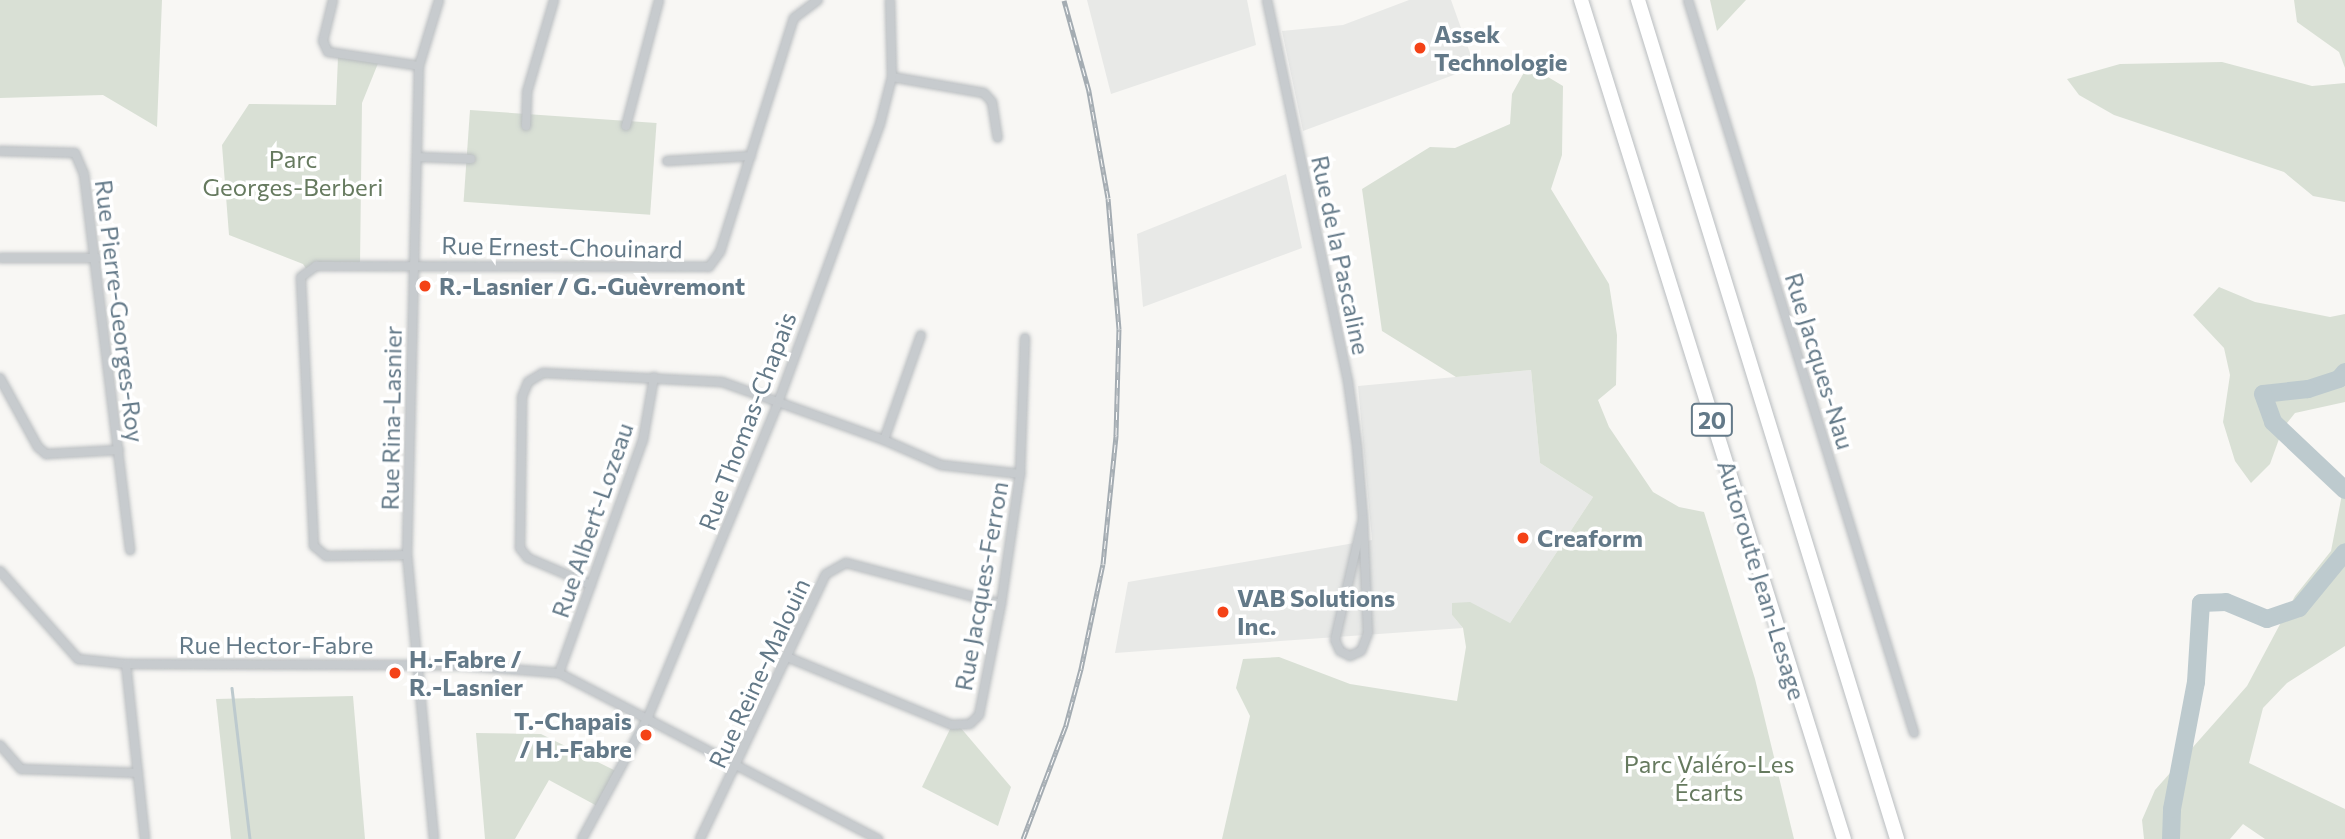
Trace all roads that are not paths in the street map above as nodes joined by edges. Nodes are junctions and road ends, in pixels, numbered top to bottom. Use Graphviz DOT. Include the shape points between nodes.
graph roads {
  1 [pos="333,0"];
  2 [pos="439,0"];
  3 [pos="554,0"];
  4 [pos="659,0"];
  5 [pos="818,0"];
  6 [pos="890,0"];
  7 [pos="1267,0"];
  8 [pos="1581,0"];
  9 [pos="1638,0"];
  10 [pos="1688,0"];
  11 [pos="419,66"];
  12 [pos="892,77"];
  13 [pos="526,126"];
  14 [pos="626,126"];
  15 [pos="998,138"];
  16 [pos="0,151"];
  17 [pos="417,156"];
  18 [pos="751,156"];
  19 [pos="471,159"];
  20 [pos="667,160"];
  21 [pos="0,258"];
  22 [pos="97,258"];
  23 [pos="414,265"];
  24 [pos="921,335"];
  25 [pos="1025,338"];
  26 [pos="654,377"];
  27 [pos="0,378"];
  28 [pos="779,400"];
  29 [pos="884,440"];
  30 [pos="119,450"];
  31 [pos="1020,474"];
  32 [pos="1363,519"];
  33 [pos="130,550"];
  34 [pos="407,555"];
  35 [pos="0,571"];
  36 [pos="591,585"];
  37 [pos="1001,604"];
  38 [pos="787,657"];
  39 [pos="126,664"];
  40 [pos="417,665"];
  41 [pos="559,673"];
  42 [pos="648,717"];
  43 [pos="1914,733"];
  44 [pos="0,745"];
  45 [pos="737,766"];
  46 [pos="138,773"];
  47 [pos="145,839"];
  48 [pos="434,839"];
  49 [pos="582,839"];
  50 [pos="700,839"];
  51 [pos="878,839"];
  52 [pos="1844,839"];
  53 [pos="1897,839"];
  1 -- 11 [label="street" via="323,41 328,52"];
  2 -- 11 [label="street, Rue Rina-Lasnier"];
  3 -- 13 [label="street" via="527,92"];
  4 -- 14 [label="street"];
  5 -- 18 [label="street, Rue Ernest-Chouinard" via="794,18"];
  6 -- 12 [label="street, Rue Thomas-Chapais"];
  7 -- 32 [label="street, Rue de la Pascaline" via="1348,380"];
  8 -- 52 [label="highway, Autoroute Jean-Lesage / 20"];
  9 -- 53 [label="highway, Autoroute Jean-Lesage / 20"];
  10 -- 43 [label="street, Rue Jacques-Nau"];
  11 -- 17 [label="street, Rue Rina-Lasnier"];
  12 -- 15 [label="street" via="985,93 992,102"];
  12 -- 28 [label="street, Rue Thomas-Chapais" via="880,124"];
  16 -- 22 [label="street, Rue Pierre-Georges-Roy" via="75,153 84,174"];
  17 -- 19 [label="street"];
  17 -- 23 [label="street, Rue Rina-Lasnier"];
  18 -- 20 [label="street"];
  18 -- 23 [label="street, Rue Ernest-Chouinard" via="720,252 709,267"];
  21 -- 22 [label="street"];
  22 -- 30 [label="street, Rue Pierre-Georges-Roy"];
  23 -- 34 [label="street, Rue Rina-Lasnier"];
  23 -- 34 [label="street" via="316,266 299,284 314,546 326,556"];
  24 -- 29 [label="street"];
  25 -- 31 [label="street, Rue Jacques-Ferron"];
  26 -- 28 [label="street" via="722,382"];
  26 -- 36 [label="street, Rue Albert-Lozeau" via="643,440"];
  26 -- 36 [label="street" via="543,373 528,382 522,397 520,548 528,558"];
  27 -- 30 [label="street" via="46,454"];
  28 -- 29 [label="street"];
  28 -- 42 [label="street, Rue Thomas-Chapais"];
  29 -- 31 [label="street" via="941,466"];
  30 -- 33 [label="street, Rue Pierre-Georges-Roy"];
  31 -- 37 [label="street, Rue Jacques-Ferron"];
  32 -- 32 [label="street, Rue de la Pascaline" via="1335,640 1340,651 1350,656 1361,651 1367,633"];
  34 -- 40 [label="street, Rue Rina-Lasnier"];
  35 -- 39 [label="street, Rue Hector-Fabre" via="78,659"];
  36 -- 41 [label="street, Rue Albert-Lozeau"];
  37 -- 38 [label="street, Rue Reine-Malouin" via="846,563 826,574"];
  37 -- 38 [label="street, Rue Jacques-Ferron" via="978,715 960,727"];
  38 -- 45 [label="street, Rue Reine-Malouin"];
  39 -- 40 [label="street, Rue Hector-Fabre"];
  39 -- 46 [label="street"];
  40 -- 41 [label="street, Rue Hector-Fabre"];
  40 -- 48 [label="street, Rue Rina-Lasnier"];
  41 -- 42 [label="street, Rue Hector-Fabre"];
  42 -- 45 [label="street, Rue Hector-Fabre"];
  42 -- 49 [label="street, Rue Thomas-Chapais"];
  44 -- 46 [label="street" via="22,769"];
  45 -- 50 [label="street, Rue Reine-Malouin"];
  45 -- 51 [label="street, Rue Hector-Fabre"];
  46 -- 47 [label="street"];
}
